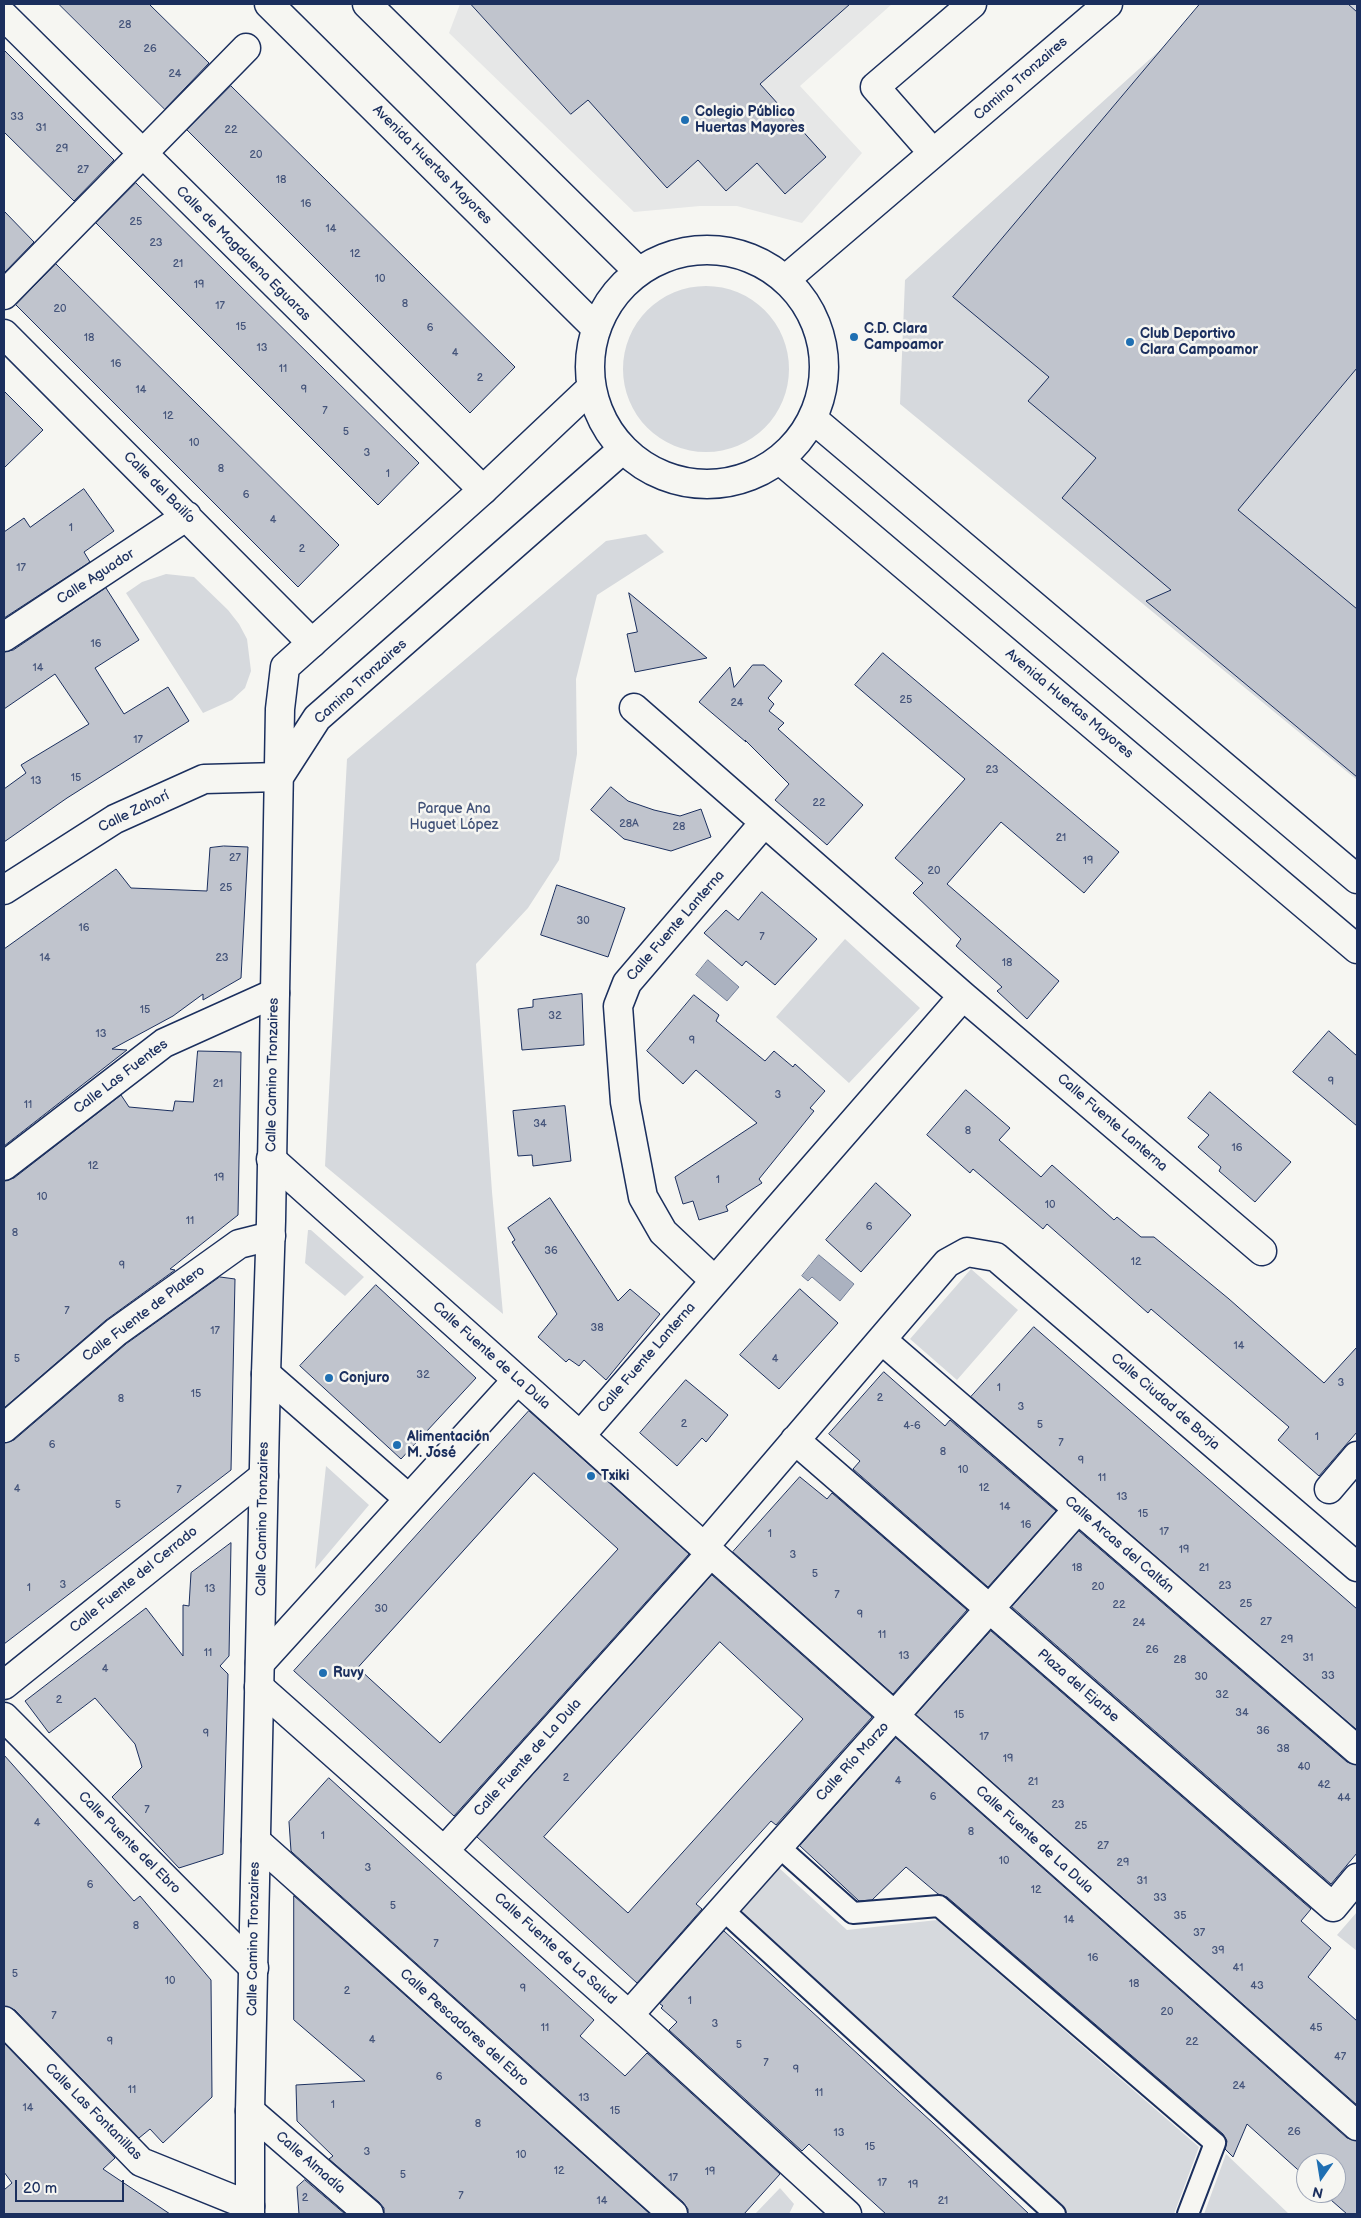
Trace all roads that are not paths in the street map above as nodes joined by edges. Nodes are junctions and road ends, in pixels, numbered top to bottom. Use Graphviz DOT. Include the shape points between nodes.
graph roads {
  1 [pos="269,4"];
  2 [pos="367,4"];
  3 [pos="972,4"];
  4 [pos="1108,4"];
  5 [pos="4,16"];
  6 [pos="246,48"];
  7 [pos="933,153"];
  8 [pos="142,154"];
  9 [pos="638,270"];
  10 [pos="786,279"];
  11 [pos="4,295"];
  12 [pos="595,327"];
  13 [pos="4,334"];
  14 [pos="591,388"];
  15 [pos="814,419"];
  16 [pos="623,449"];
  17 [pos="780,460"];
  18 [pos="483,490"];
  19 [pos="187,516"];
  20 [pos="4,637"];
  21 [pos="312,643"];
  22 [pos="634,708"];
  23 [pos="279,777"];
  24 [pos="764,823"];
  25 [pos="1357,879"];
  26 [pos="4,890"];
  27 [pos="1357,949"];
  28 [pos="275,993"];
  29 [pos="963,996"];
  30 [pos="271,1159"];
  31 [pos="4,1166"];
  32 [pos="271,1236"];
  33 [pos="1262,1251"];
  34 [pos="714,1281"];
  35 [pos="882,1340"];
  36 [pos="266,1374"];
  37 [pos="517,1380"];
  38 [pos="4,1428"];
  39 [pos="580,1436"];
  40 [pos="796,1440"];
  41 [pos="1357,1456"];
  42 [pos="264,1476"];
  43 [pos="1329,1490"];
  44 [pos="409,1499"];
  45 [pos="1078,1509"];
  46 [pos="708,1550"];
  47 [pos="1357,1567"];
  48 [pos="989,1609"];
  49 [pos="260,1675"];
  50 [pos="4,1685"];
  51 [pos="894,1716"];
  52 [pos="4,1717"];
  53 [pos="1357,1750"];
  54 [pos="256,1841"];
  55 [pos="778,1846"];
  56 [pos="444,1851"];
  57 [pos="1357,1878"];
  58 [pos="722,1909"];
  59 [pos="254,1968"];
  60 [pos="629,2014"];
  61 [pos="4,2021"];
  62 [pos="250,2111"];
  63 [pos="1357,2126"];
  64 [pos="819,2205"];
  65 [pos="250,2210"];
  66 [pos="369,2214"];
  67 [pos="673,2214"];
  68 [pos="847,2214"];
  69 [pos="1055,2214"];
  70 [pos="1188,2214"];
  1 -- 12 [label="street, Avenida Huertas Mayores"];
  2 -- 9 [label="street"];
  3 -- 7 [label="street" via="875,87"];
  4 -- 7 [label="street, Camino Tronzaires"];
  5 -- 8 [label="street, Calle de Magdalena Eguaras"];
  6 -- 8 [label="street"];
  7 -- 10 [label="street, Camino Tronzaires"];
  8 -- 11 [label="street"];
  8 -- 18 [label="street, Calle de Magdalena Eguaras"];
  9 -- 10 [label="street" via="674,253 714,249 752,258"];
  9 -- 12 [label="street" via="612,296"];
  10 -- 15 [label="street" via="810,308 823,344 824,383"];
  12 -- 14 [label="street" via="589,357"];
  13 -- 19 [label="street, Calle del Bailío"];
  14 -- 16 [label="street" via="602,421"];
  14 -- 18 [label="street"];
  15 -- 17 [label="street"];
  15 -- 25 [label="street"];
  16 -- 17 [label="street" via="650,470 683,482 709,484 750,476"];
  16 -- 23 [label="street, Camino Tronzaires" via="317,718"];
  17 -- 27 [label="street, Avenida Huertas Mayores"];
  18 -- 21 [label="street"];
  19 -- 20 [label="street, Calle Aguador"];
  19 -- 21 [label="street, Calle del Bailío"];
  21 -- 23 [label="street" via="285,667 280,709"];
  22 -- 24 [label="street, Calle Fuente Lanterna"];
  23 -- 26 [label="street, Calle Zahorí" via="204,779 115,819"];
  23 -- 28 [label="street, Calle Camino Tronzaires"];
  24 -- 29 [label="street, Calle Fuente Lanterna"];
  24 -- 34 [label="street, Calle Fuente Lanterna" via="627,983 618,1006 625,1102 643,1197 663,1232"];
  28 -- 30 [label="street, Calle Camino Tronzaires"];
  28 -- 31 [label="street, Calle Las Fuentes" via="164,1043"];
  29 -- 33 [label="street, Calle Fuente Lanterna"];
  29 -- 34 [label="street, Calle Fuente Lanterna"];
  30 -- 32 [label="street, Calle Camino Tronzaires"];
  30 -- 37 [label="street, Calle Fuente de La Dula"];
  32 -- 36 [label="street, Calle Camino Tronzaires"];
  32 -- 38 [label="street, Calle Fuente de Platero" via="239,1244 116,1332"];
  34 -- 39 [label="street, Calle Fuente Lanterna"];
  35 -- 40 [label="street"];
  35 -- 45 [label="street, Calle Arcas del Caltán"];
  35 -- 47 [label="street, Calle Ciudad de Borja" via="947,1263 967,1252 996,1257"];
  36 -- 42 [label="street, Calle Camino Tronzaires"];
  36 -- 44 [label="street"];
  37 -- 39 [label="street, Calle Fuente de La Dula"];
  37 -- 44 [label="street"];
  39 -- 46 [label="street, Calle Fuente de La Dula"];
  40 -- 46 [label="street"];
  40 -- 48 [label="street, Plaza del Ejarbe"];
  41 -- 43 [label="street"];
  42 -- 49 [label="street, Calle Camino Tronzaires"];
  42 -- 50 [label="street, Calle Fuente del Cerrado"];
  44 -- 49 [label="street"];
  45 -- 48 [label="street, Calle Río Marzo"];
  45 -- 53 [label="street, Calle Arcas del Caltán"];
  46 -- 51 [label="street, Calle Fuente de La Dula"];
  46 -- 56 [label="street, Calle Fuente de La Dula"];
  48 -- 51 [label="street, Calle Río Marzo"];
  48 -- 57 [label="street, Plaza del Ejarbe" via="1333,1907"];
  49 -- 54 [label="street, Calle Camino Tronzaires"];
  49 -- 56 [label="street, Calle Fuente de La Salud"];
  51 -- 55 [label="street, Calle Río Marzo"];
  51 -- 63 [label="street, Calle Fuente de La Dula"];
  52 -- 59 [label="street, Calle Puente del Ebro"];
  54 -- 59 [label="street, Calle Camino Tronzaires"];
  54 -- 67 [label="street, Calle Pescadores del Ebro"];
  55 -- 58 [label="street, Calle Río Marzo"];
  55 -- 70 [label="lane" via="853,1913 939,1906 1215,2142"];
  56 -- 60 [label="street, Calle Fuente de La Salud"];
  58 -- 60 [label="street, Calle Río Marzo"];
  58 -- 69 [label="lane"];
  59 -- 62 [label="street, Calle Camino Tronzaires"];
  60 -- 64 [label="street, Calle Fuente de La Salud"];
  61 -- 65 [label="street, Calle Las Fontanillas" via="141,2162"];
  62 -- 65 [label="street, Calle Camino Tronzaires"];
  62 -- 66 [label="street, Calle Almadía"];
  64 -- 68 [label="street, Calle Fuente de La Salud"];
}
